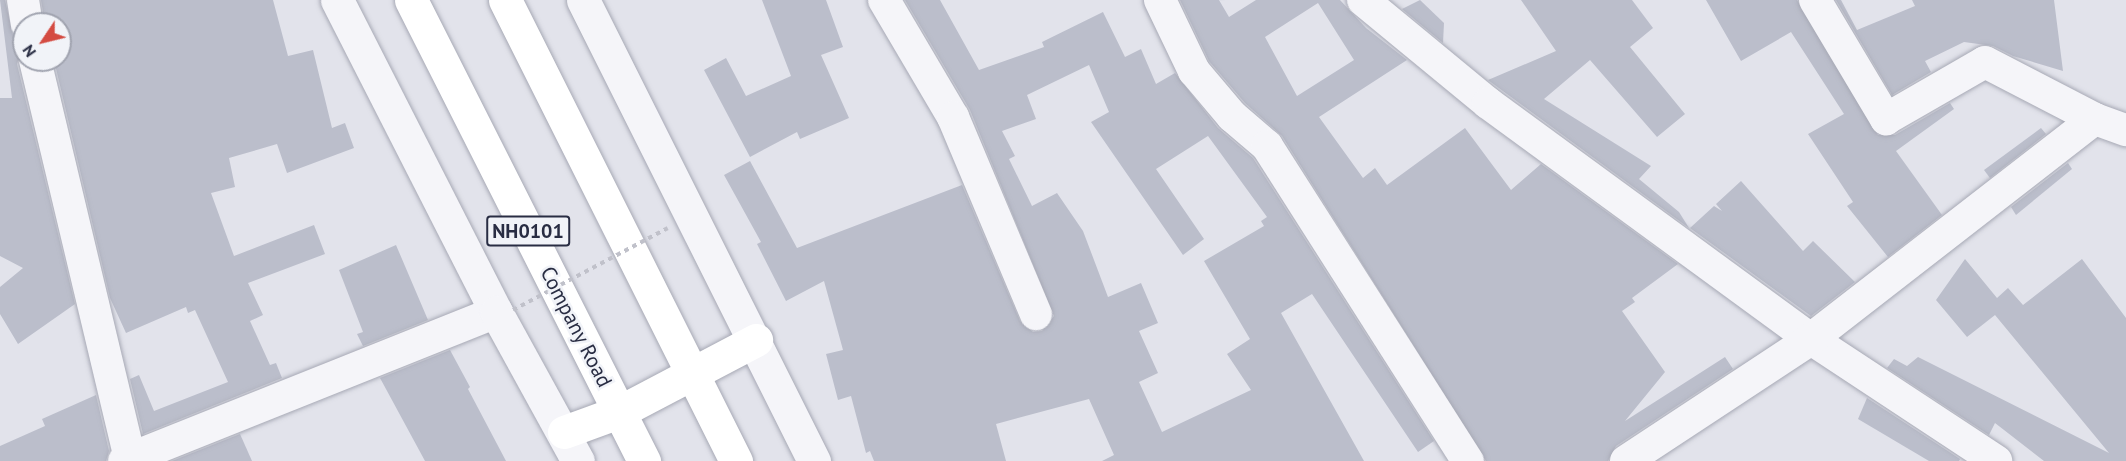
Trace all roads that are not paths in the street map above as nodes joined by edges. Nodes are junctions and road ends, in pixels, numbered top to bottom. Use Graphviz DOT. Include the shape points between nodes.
graph roads {
  1 [pos="337,0"];
  2 [pos="411,0"];
  3 [pos="505,0"];
  4 [pos="583,0"];
  5 [pos="884,0"];
  6 [pos="1160,0"];
  7 [pos="1363,0"];
  8 [pos="1815,0"];
  9 [pos="38,72"];
  10 [pos="2095,119"];
  11 [pos="2126,130"];
  12 [pos="505,311"];
  13 [pos="1036,314"];
  14 [pos="1811,339"];
  15 [pos="756,340"];
  16 [pos="692,376"];
  17 [pos="619,412"];
  18 [pos="564,432"];
  19 [pos="127,460"];
  20 [pos="579,461"];
  21 [pos="644,461"];
  22 [pos="736,461"];
  23 [pos="814,461"];
  24 [pos="1468,461"];
  25 [pos="1626,461"];
  26 [pos="1996,461"];
  1 -- 12 [label="street"];
  2 -- 17 [label="highway, Company Road / NH0101"];
  3 -- 16 [label="highway"];
  4 -- 15 [label="street"];
  5 -- 13 [label="street" via="953,117"];
  6 -- 24 [label="street" via="1194,71 1232,116 1267,146"];
  7 -- 14 [label="street" via="1488,103"];
  8 -- 10 [label="street" via="1886,119 1985,62"];
  9 -- 19 [label="street"];
  10 -- 11 [label="street"];
  10 -- 14 [label="street"];
  12 -- 18 [label="street"];
  12 -- 19 [label="street"];
  14 -- 25 [label="street"];
  14 -- 26 [label="street"];
  15 -- 16 [label="highway"];
  15 -- 23 [label="street"];
  16 -- 17 [label="highway"];
  16 -- 22 [label="highway"];
  17 -- 18 [label="highway"];
  17 -- 21 [label="highway, Company Road / NH0101"];
  18 -- 20 [label="street"];
}
